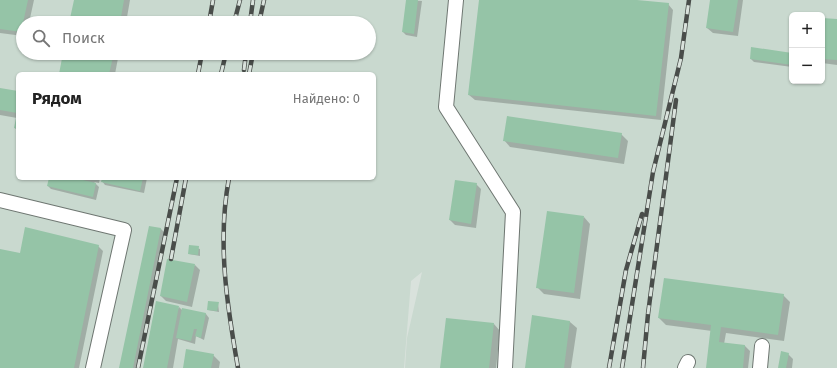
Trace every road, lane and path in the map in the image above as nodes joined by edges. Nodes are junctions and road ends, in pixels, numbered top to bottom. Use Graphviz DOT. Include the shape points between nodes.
graph roads {
  1 [pos="456,0"];
  2 [pos="0,200"];
  3 [pos="762,346"];
  4 [pos="92,368"];
  5 [pos="505,368"];
  6 [pos="760,368"];
  1 -- 5 [label="lane" via="446,107 513,212"];
  2 -- 4 [label="lane" via="124,230"];
  3 -- 6 [label="lane"];
}
